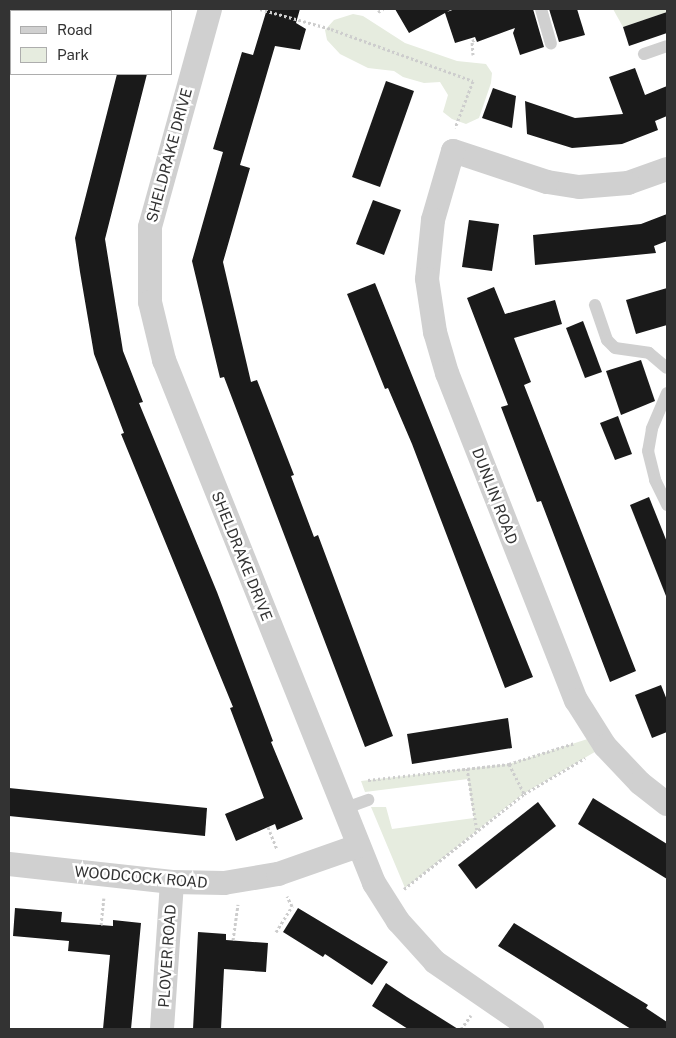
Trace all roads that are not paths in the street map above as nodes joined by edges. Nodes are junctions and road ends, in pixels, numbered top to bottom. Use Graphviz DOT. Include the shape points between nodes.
graph roads {
  1 [pos="541,9"];
  2 [pos="202,11"];
  3 [pos="551,44"];
  4 [pos="667,46"];
  5 [pos="644,54"];
  6 [pos="666,171"];
  7 [pos="595,305"];
  8 [pos="667,368"];
  9 [pos="667,394"];
  10 [pos="667,505"];
  11 [pos="368,800"];
  12 [pos="667,804"];
  13 [pos="343,809"];
  14 [pos="358,846"];
  15 [pos="9,864"];
  16 [pos="172,882"];
  17 [pos="162,1029"];
  18 [pos="532,1029"];
  1 -- 3 [label="lane"];
  2 -- 13 [label="street, SHELDRAKE DRIVE" via="154,204 149,250 150,302 164,360"];
  4 -- 5 [label="lane"];
  6 -- 12 [label="street, DUNLIN ROAD" via="628,183 579,187 547,182 452,151 436,204 428,265 428,296 439,351 566,678 601,741 640,783"];
  7 -- 8 [label="lane" via="607,340 615,348 649,353"];
  9 -- 10 [label="lane" via="652,429 648,450 655,480"];
  11 -- 13 [label="lane"];
  13 -- 14 [label="street, SHELDRAKE DRIVE"];
  14 -- 16 [label="street, WOODCOCK ROAD" via="278,874 240,881"];
  14 -- 18 [label="street, SHELDRAKE DRIVE" via="386,903 411,938 435,962"];
  15 -- 16 [label="street, WOODCOCK ROAD"];
  16 -- 17 [label="street, PLOVER ROAD"];
}
